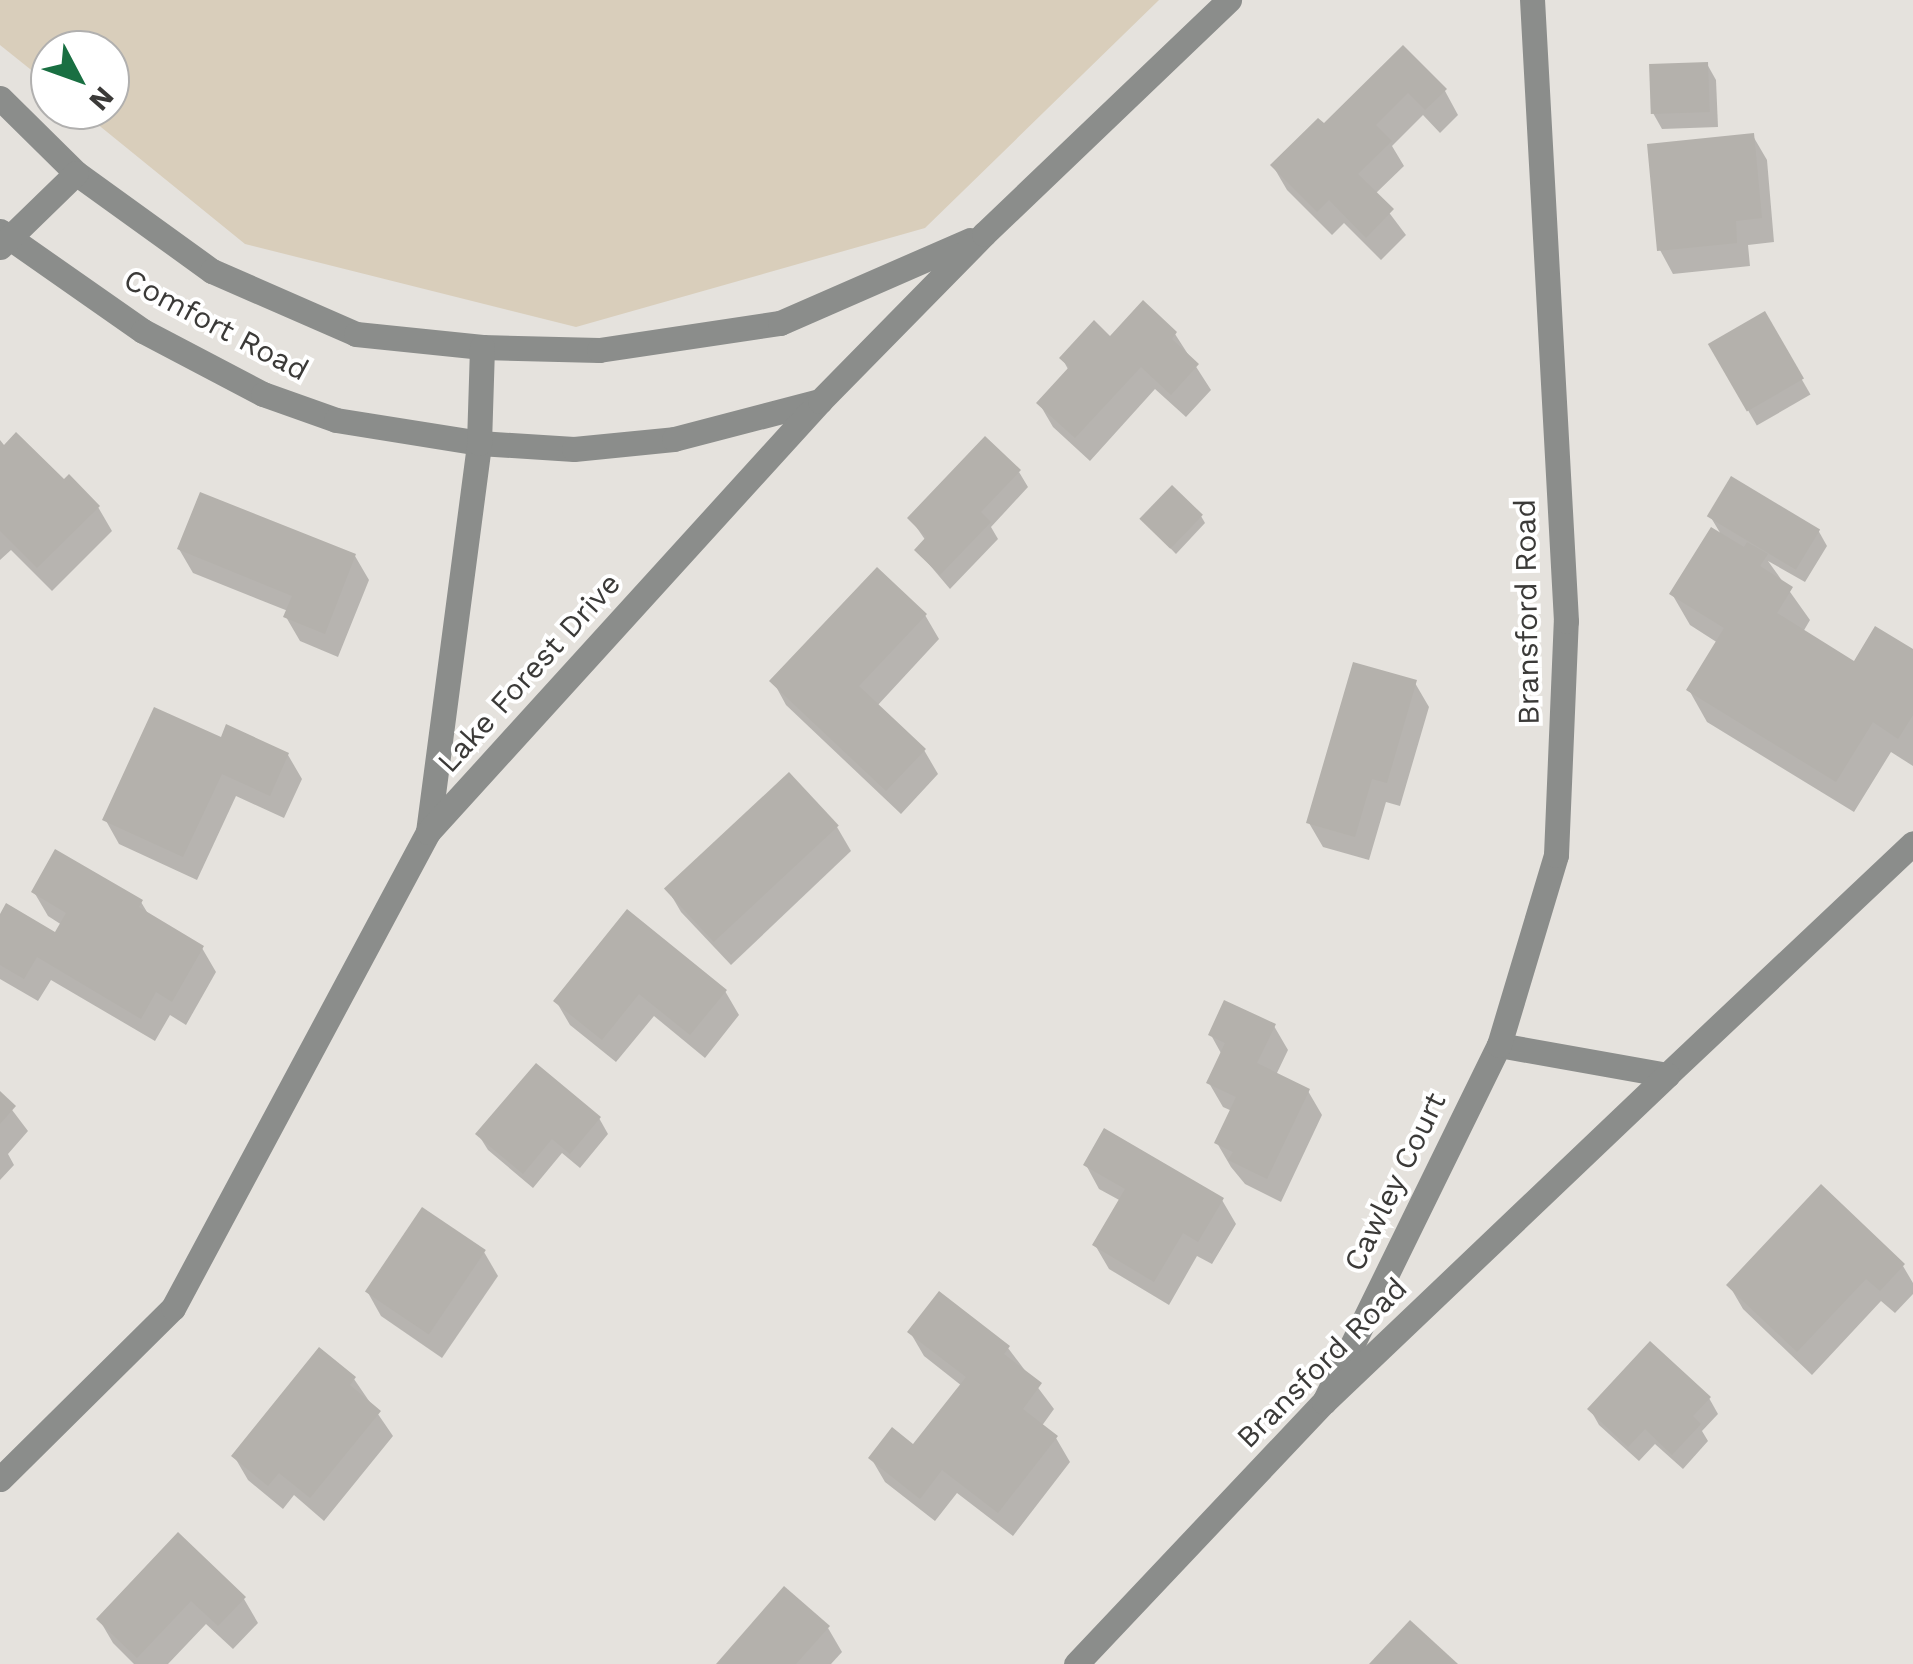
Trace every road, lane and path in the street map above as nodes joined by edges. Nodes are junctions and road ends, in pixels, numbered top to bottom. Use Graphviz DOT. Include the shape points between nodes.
graph roads {
  1 [pos="1229,0"];
  2 [pos="1532,0"];
  3 [pos="2,105"];
  4 [pos="76,172"];
  5 [pos="984,234"];
  6 [pos="3,239"];
  7 [pos="482,347"];
  8 [pos="820,402"];
  9 [pos="479,443"];
  10 [pos="428,832"];
  11 [pos="1913,843"];
  12 [pos="1499,1045"];
  13 [pos="1667,1075"];
  14 [pos="1324,1402"];
  15 [pos="0,1479"];
  16 [pos="1076,1664"];
  1 -- 5 [label="street, Lake Forest Drive"];
  2 -- 12 [label="street, Bransford Road" via="1566,621 1556,855"];
  3 -- 4 [label="street, Comfort Road"];
  4 -- 6 [label="street"];
  4 -- 7 [label="street, Comfort Road" via="212,271 356,334"];
  5 -- 7 [label="street, Comfort Road" via="780,322 599,350"];
  5 -- 8 [label="street, Lake Forest Drive"];
  6 -- 9 [label="street, Comfort Road" via="143,331 263,394 336,420"];
  7 -- 9 [label="street"];
  8 -- 9 [label="street, Comfort Road" via="674,439 574,448"];
  8 -- 10 [label="street, Lake Forest Drive"];
  9 -- 10 [label="street"];
  10 -- 15 [label="street, Lake Forest Drive" via="173,1308"];
  11 -- 13 [label="street, Bransford Road"];
  12 -- 13 [label="street"];
  12 -- 14 [label="street, Cawley Court"];
  13 -- 14 [label="street, Bransford Road"];
  14 -- 16 [label="street, Bransford Road"];
}
